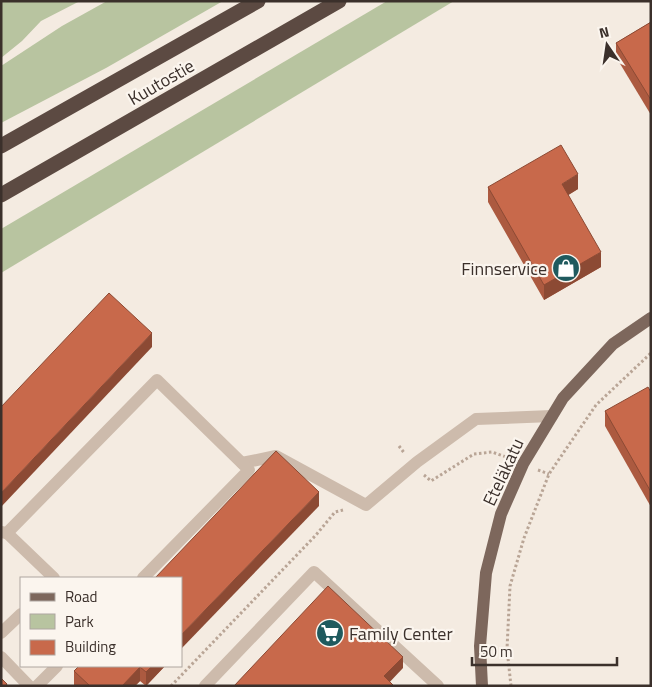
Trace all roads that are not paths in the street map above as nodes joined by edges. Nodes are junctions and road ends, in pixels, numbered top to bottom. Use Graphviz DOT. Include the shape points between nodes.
graph roads {
  1 [pos="258,1"];
  2 [pos="339,1"];
  3 [pos="193,86"];
  4 [pos="1,145"];
  5 [pos="1,195"];
  6 [pos="1,205"];
  7 [pos="651,318"];
  8 [pos="552,416"];
  9 [pos="242,463"];
  10 [pos="4,532"];
  11 [pos="53,577"];
  12 [pos="144,577"];
  13 [pos="20,615"];
  14 [pos="1,633"];
  15 [pos="1,657"];
  16 [pos="56,667"];
  17 [pos="29,686"];
  18 [pos="37,686"];
  19 [pos="205,686"];
  20 [pos="438,686"];
  21 [pos="482,686"];
  1 -- 4 [label="highway, Kuutostie"];
  2 -- 3 [label="highway, Kuutostie"];
  3 -- 5 [label="highway, Kuutostie"];
  3 -- 6 [label="highway"];
  7 -- 8 [label="main road, Eteläkatu" via="613,344"];
  8 -- 9 [label="lane" via="476,419 366,505 276,456"];
  8 -- 21 [label="main road, Eteläkatu" via="523,464 501,514 486,573 480,646"];
  9 -- 10 [label="lane" via="157,380"];
  9 -- 12 [label="lane" via="249,470"];
  10 -- 11 [label="lane"];
  13 -- 14 [label="lane"];
  15 -- 17 [label="lane"];
  16 -- 18 [label="lane"];
  19 -- 20 [label="lane" via="314,572"];
}
